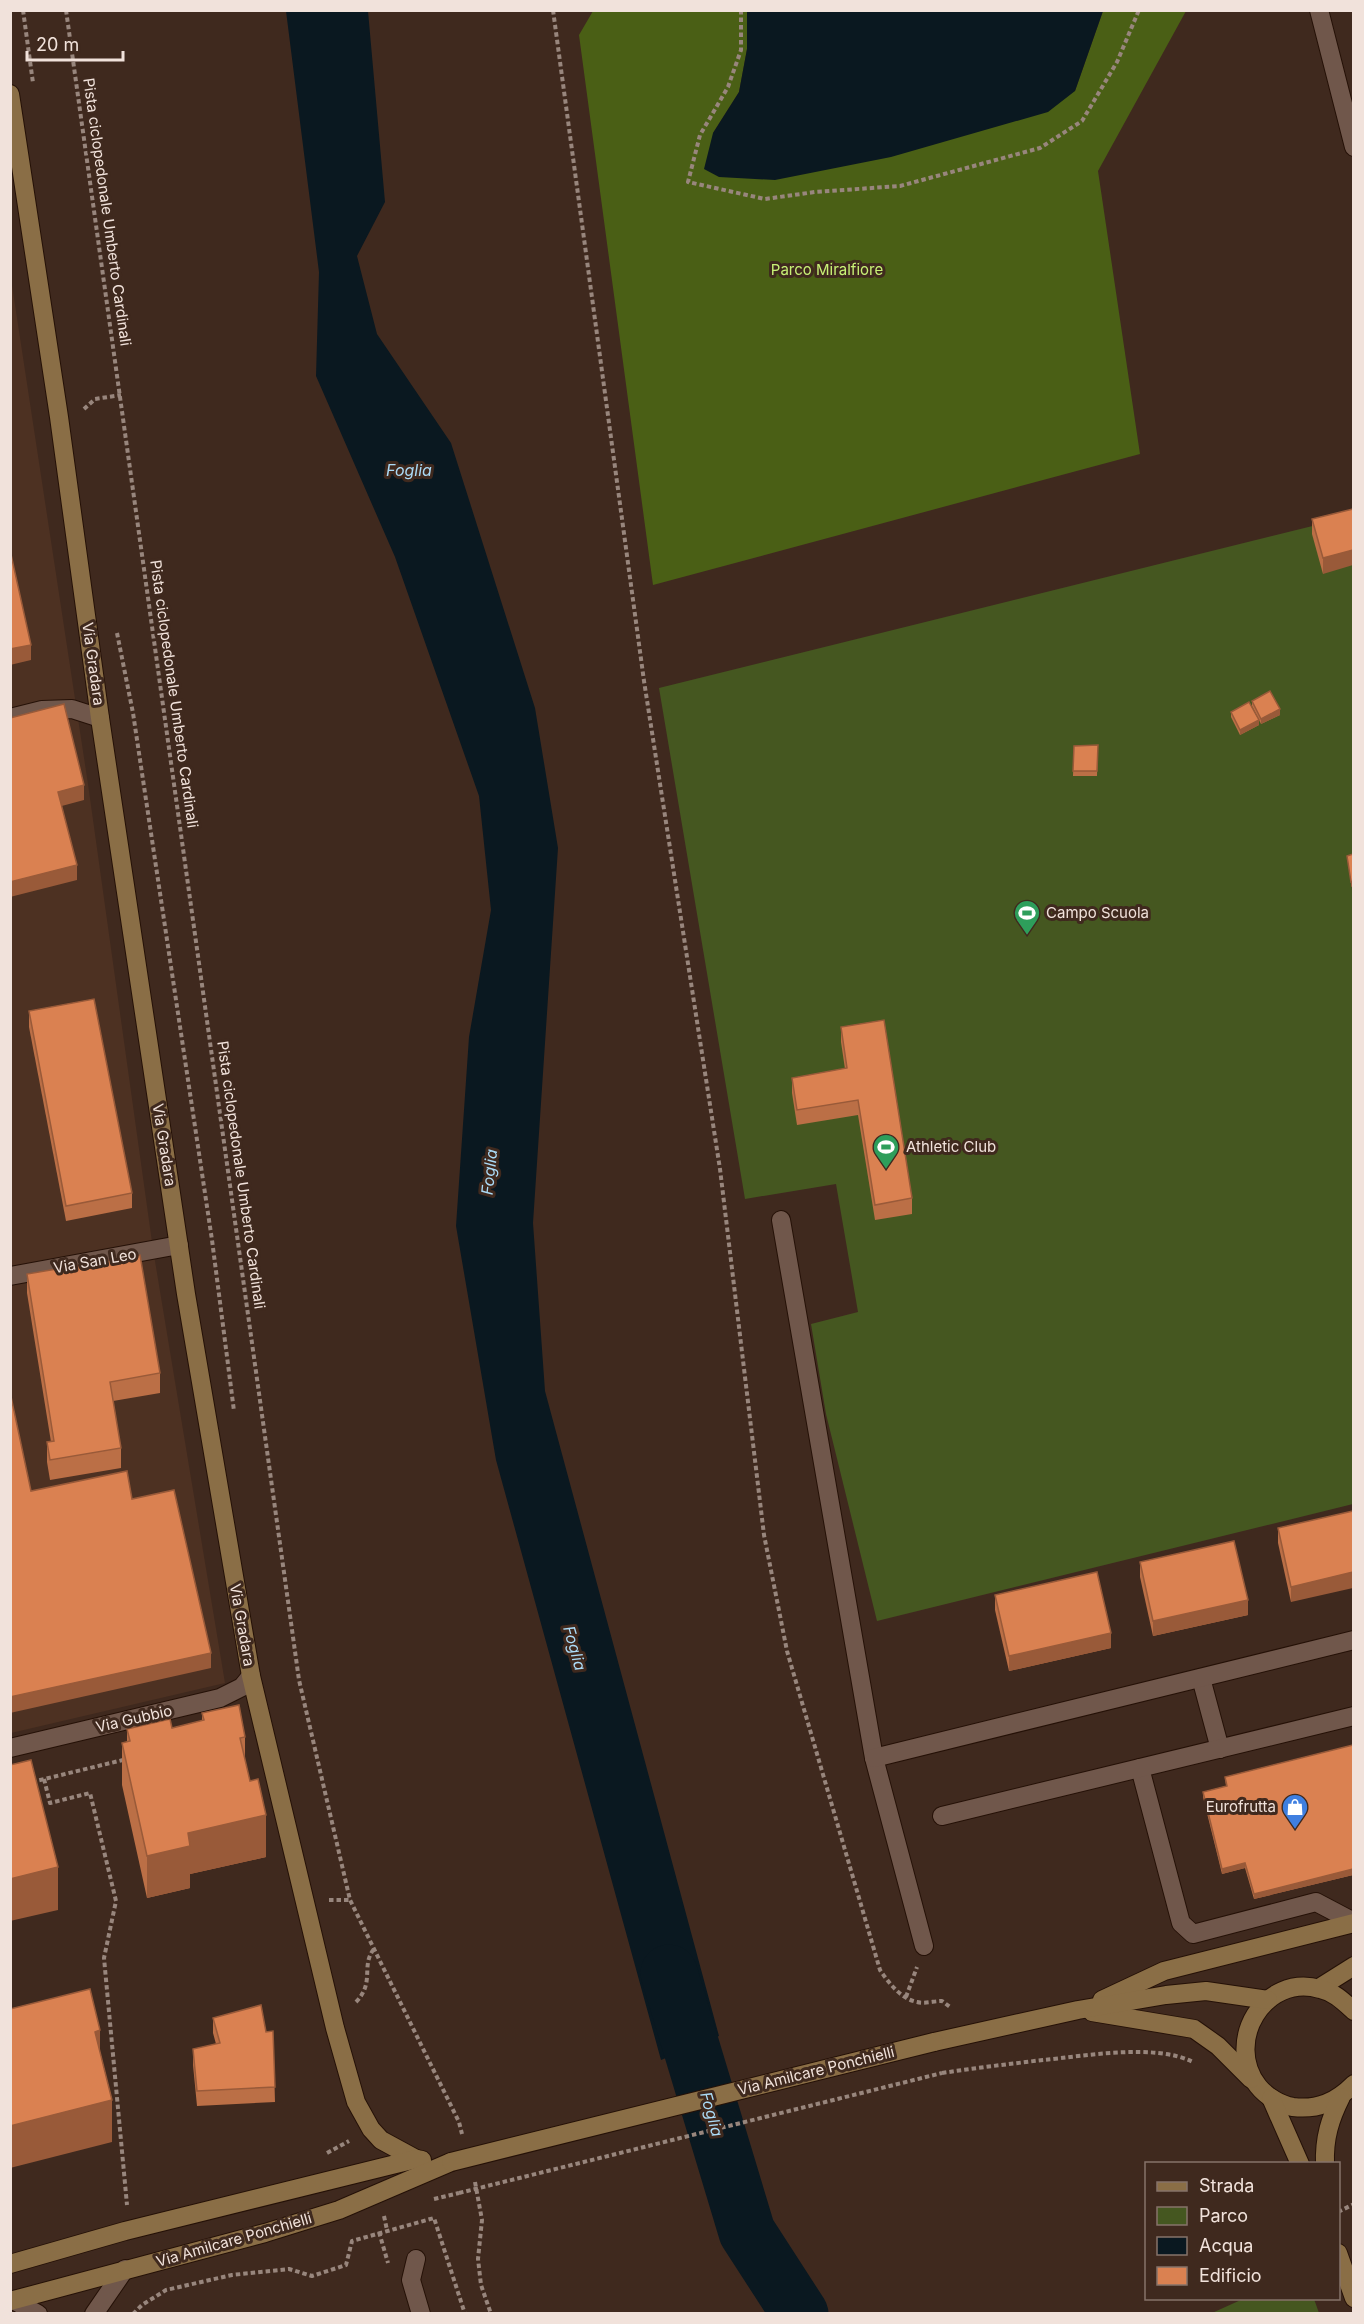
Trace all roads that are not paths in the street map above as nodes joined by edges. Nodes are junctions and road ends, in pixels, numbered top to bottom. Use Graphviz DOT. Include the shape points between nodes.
graph roads {
  1 [pos="1319,10"];
  2 [pos="10,94"];
  3 [pos="13,129"];
  4 [pos="1353,147"];
  5 [pos="10,718"];
  6 [pos="100,718"];
  7 [pos="781,1220"];
  8 [pos="179,1245"];
  9 [pos="10,1276"];
  10 [pos="1353,1640"];
  11 [pos="251,1676"];
  12 [pos="1201,1678"];
  13 [pos="1353,1716"];
  14 [pos="10,1748"];
  15 [pos="1220,1749"];
  16 [pos="874,1758"];
  17 [pos="1140,1768"];
  18 [pos="942,1816"];
  19 [pos="1353,1922"];
  20 [pos="924,1946"];
  21 [pos="1353,1966"];
  22 [pos="1319,1988"];
  23 [pos="1268,2000"];
  24 [pos="1078,2010"];
  25 [pos="1353,2011"];
  26 [pos="1255,2082"];
  27 [pos="1348,2090"];
  28 [pos="1271,2098"];
  29 [pos="416,2159"];
  30 [pos="451,2162"];
  31 [pos="1300,2162"];
  32 [pos="1325,2162"];
  33 [pos="416,2259"];
  34 [pos="1340,2259"];
  35 [pos="10,2264"];
  36 [pos="126,2270"];
  37 [pos="1353,2298"];
  38 [pos="12,2300"];
  39 [pos="38,2313"];
  40 [pos="94,2313"];
  41 [pos="421,2313"];
  1 -- 4 [label="street"];
  2 -- 3 [label="main road, Via Gradara"];
  3 -- 6 [label="main road, Via Gradara" via="61,428"];
  5 -- 6 [label="street" via="42,710 72,709"];
  6 -- 8 [label="main road, Via Gradara"];
  7 -- 16 [label="street"];
  8 -- 9 [label="street, Via San Leo"];
  8 -- 11 [label="main road, Via Gradara"];
  10 -- 12 [label="street"];
  11 -- 14 [label="street, Via Gubbio" via="242,1687 220,1698"];
  11 -- 29 [label="main road, Via Gradara" via="356,2102 381,2140"];
  12 -- 15 [label="street"];
  12 -- 16 [label="street"];
  13 -- 15 [label="street"];
  15 -- 17 [label="street"];
  16 -- 20 [label="street"];
  17 -- 18 [label="street"];
  17 -- 19 [label="street" via="1181,1923 1193,1934 1316,1902"];
  19 -- 24 [label="main road" via="1164,1971"];
  21 -- 22 [label="main road, Via Amilcare Ponchielli"];
  22 -- 23 [label="main road, Via Amilcare Ponchielli" via="1301,1987"];
  22 -- 25 [label="main road" via="1338,1996"];
  23 -- 24 [label="main road, Via Amilcare Ponchielli" via="1206,1991"];
  23 -- 26 [label="main road, Via Amilcare Ponchielli" via="1255,2013 1244,2047"];
  24 -- 26 [label="main road, Via Amilcare Ponchielli" via="1194,2029"];
  24 -- 30 [label="main road, Via Amilcare Ponchielli, bridge"];
  26 -- 28 [label="main road, Via Amilcare Ponchielli"];
  27 -- 28 [label="main road, Via Amilcare Ponchielli" via="1325,2106 1306,2109"];
  27 -- 32 [label="main road" via="1330,2118"];
  28 -- 31 [label="main road"];
  29 -- 30 [label="main road, Via Amilcare Ponchielli"];
  29 -- 35 [label="main road, Via Amilcare Ponchielli" via="124,2231"];
  30 -- 36 [label="main road, Via Amilcare Ponchielli" via="339,2210"];
  33 -- 41 [label="street" via="411,2280"];
  34 -- 37 [label="main road"];
  36 -- 38 [label="main road, Via Amilcare Ponchielli"];
  36 -- 40 [label="street"];
  38 -- 39 [label="street"];
}
